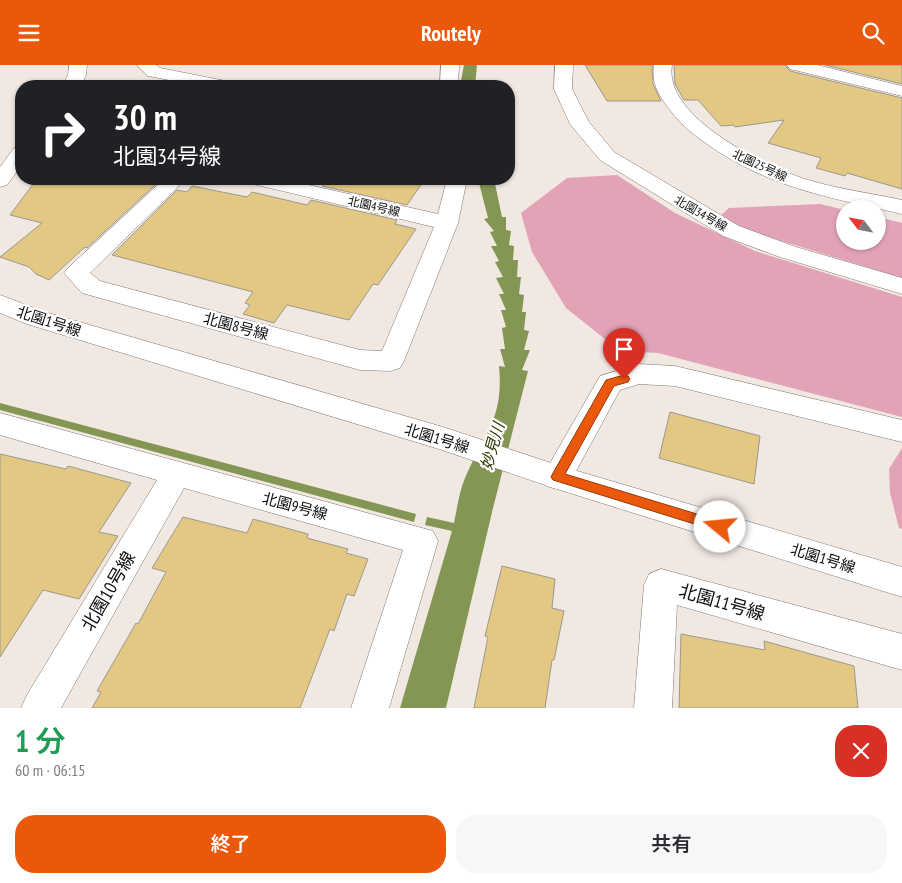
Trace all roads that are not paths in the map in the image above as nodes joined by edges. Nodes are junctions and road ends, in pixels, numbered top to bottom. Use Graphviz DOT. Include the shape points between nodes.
graph roads {
  1 [pos="78,65"];
  2 [pos="146,65"];
  3 [pos="450,65"];
  4 [pos="564,65"];
  5 [pos="663,65"];
  6 [pos="796,65"];
  7 [pos="75,80"];
  8 [pos="195,80"];
  9 [pos="449,80"];
  10 [pos="902,91"];
  11 [pos="15,161"];
  12 [pos="0,181"];
  13 [pos="170,185"];
  14 [pos="282,185"];
  15 [pos="456,185"];
  16 [pos="902,207"];
  17 [pos="447,223"];
  18 [pos="902,286"];
  19 [pos="0,303"];
  20 [pos="0,424"];
  21 [pos="902,431"];
  22 [pos="177,473"];
  23 [pos="557,477"];
  24 [pos="902,582"];
  25 [pos="902,652"];
  26 [pos="40,708"];
  27 [pos="370,708"];
  28 [pos="653,708"];
  1 -- 7 [label="street"];
  2 -- 8 [label="street" via="154,72"];
  3 -- 9 [label="street"];
  4 -- 18 [label="street, 北園34号線" via="563,89 580,124 607,156 731,231 788,252"];
  5 -- 16 [label="street, 北園25号線" via="662,79 674,104 698,129 726,149 797,183"];
  6 -- 10 [label="street"];
  11 -- 12 [label="street"];
  13 -- 17 [label="street, 北園8号線" via="76,273 90,287 360,360 391,361"];
  14 -- 17 [label="street, 北園4号線"];
  15 -- 17 [label="street"];
  19 -- 23 [label="street, 北園1号線" via="36,319 444,439"];
  20 -- 22 [label="street, 北園9号線"];
  21 -- 23 [label="street" via="675,376 639,374 610,383"];
  22 -- 26 [label="street, 北園10号線"];
  22 -- 27 [label="street, 北園9号線" via="422,541"];
  23 -- 24 [label="street, 北園1号線"];
  25 -- 28 [label="street, 北園11号線" via="661,585"];
}
